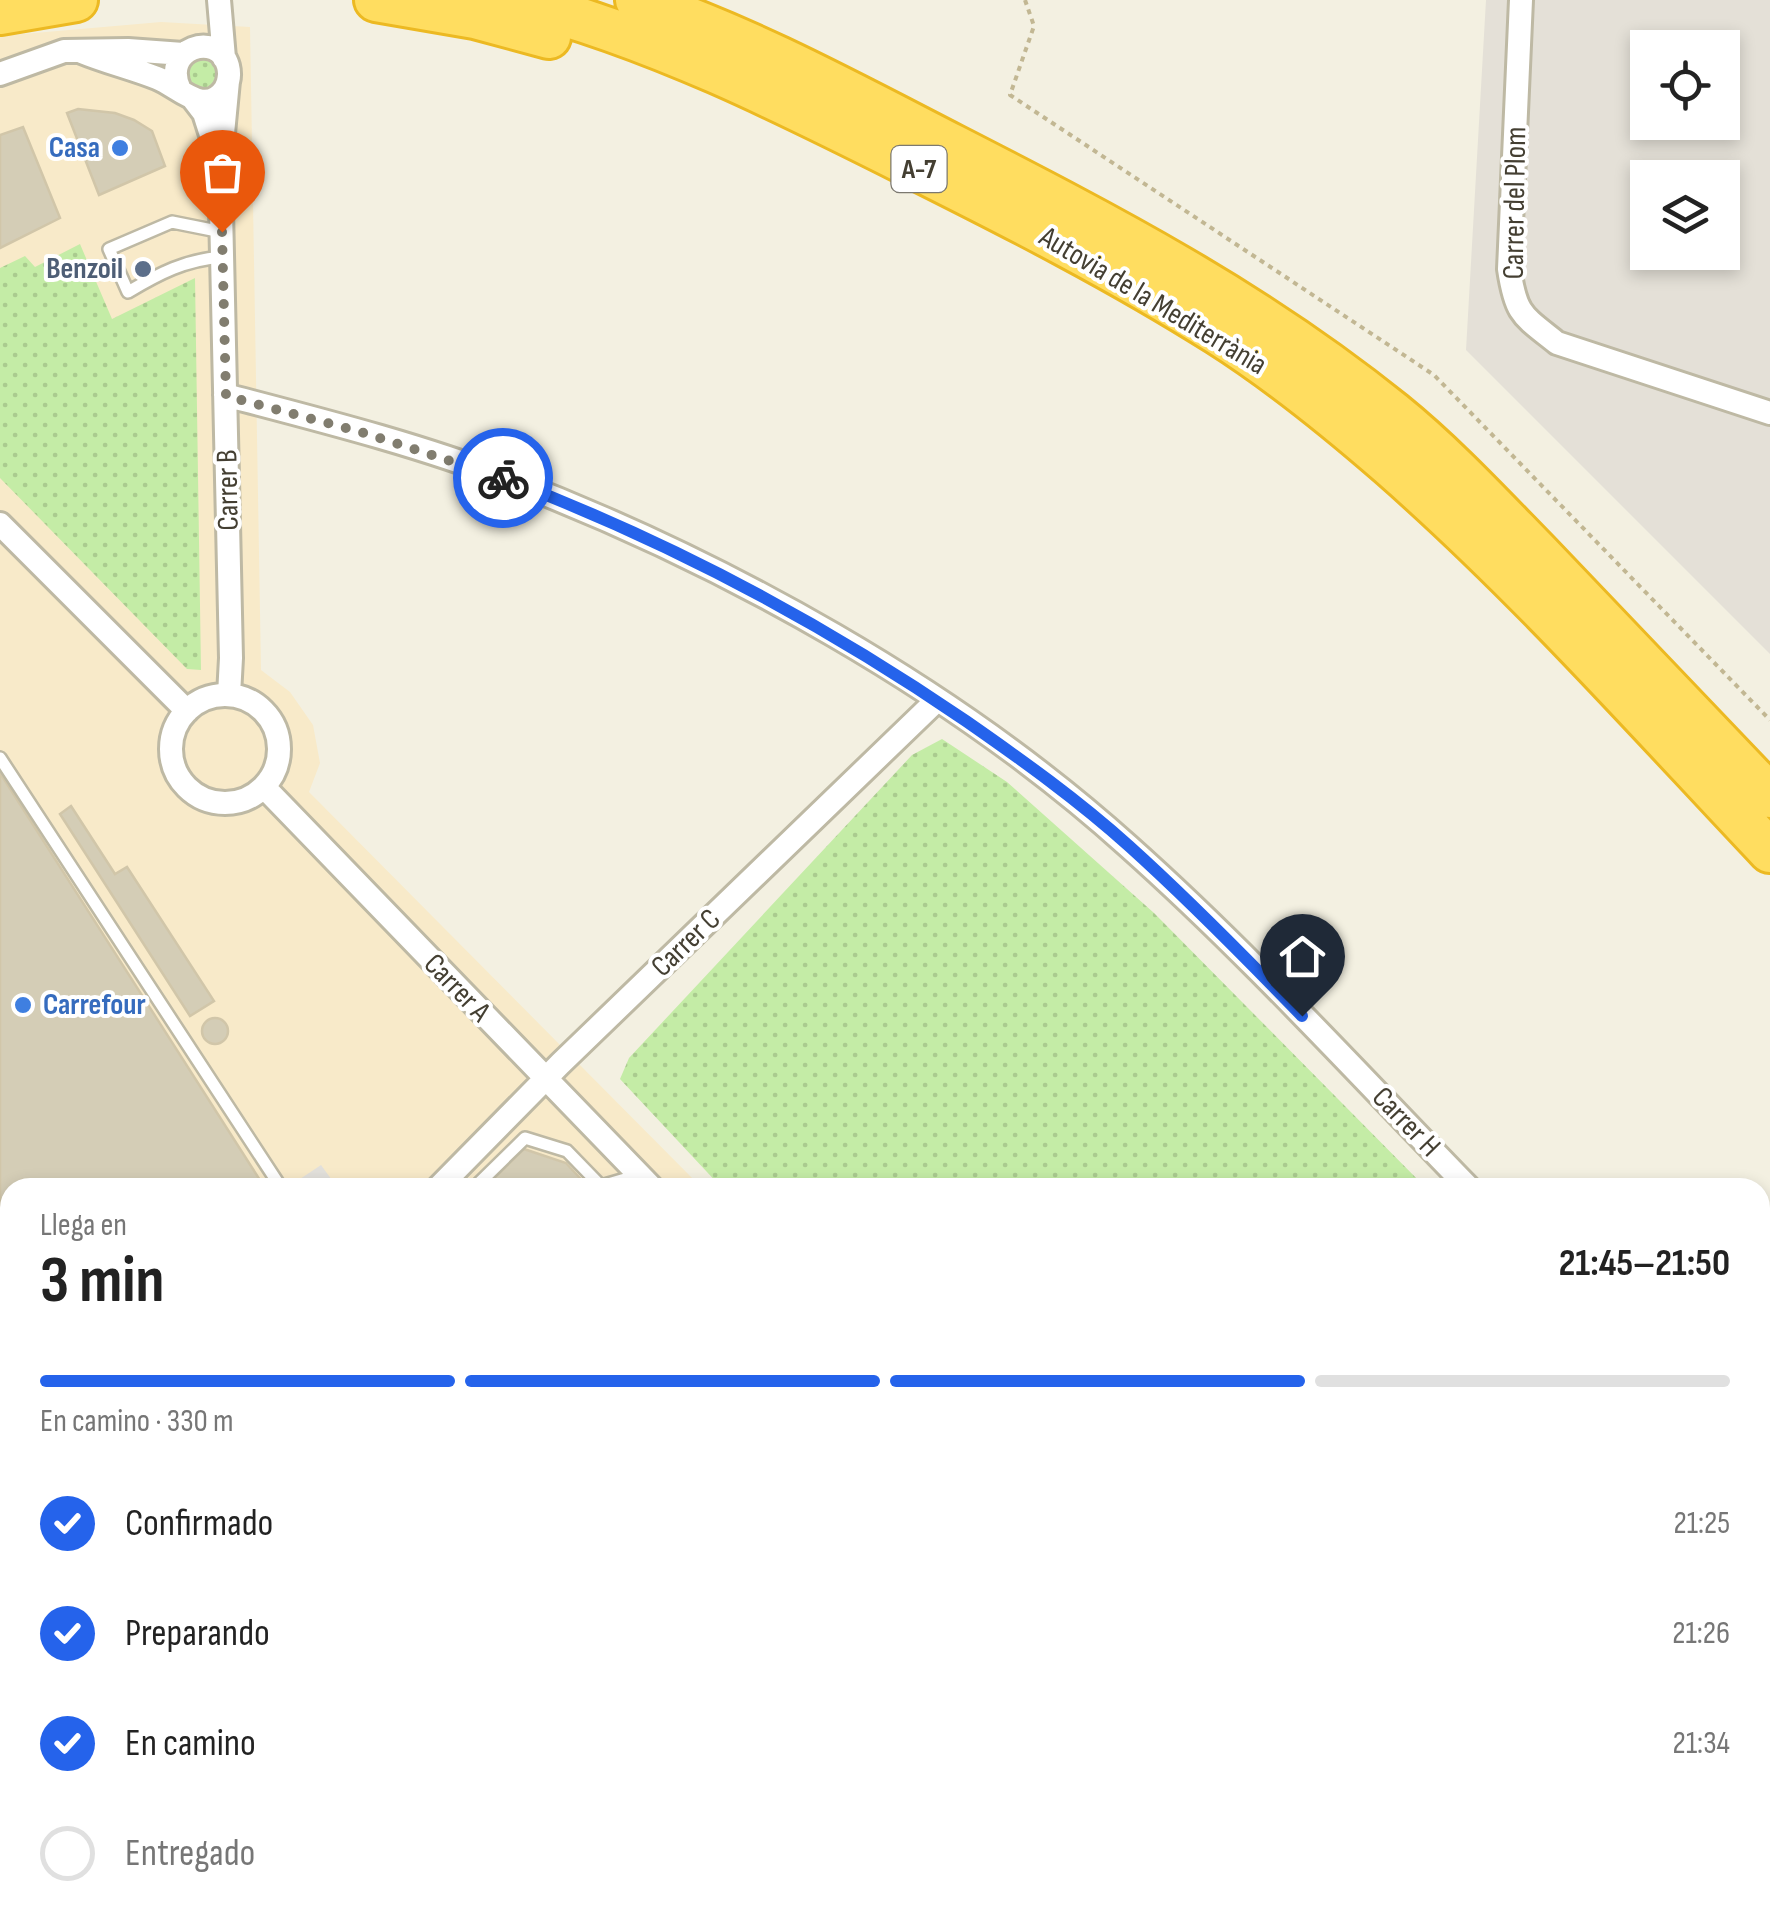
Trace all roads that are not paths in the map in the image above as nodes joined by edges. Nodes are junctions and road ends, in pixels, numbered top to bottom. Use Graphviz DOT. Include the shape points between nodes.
graph roads {
  1 [pos="76,0"];
  2 [pos="376,0"];
  3 [pos="513,0"];
  4 [pos="637,0"];
  5 [pos="709,0"];
  6 [pos="1521,0"];
  7 [pos="219,3"];
  8 [pos="0,13"];
  9 [pos="189,51"];
  10 [pos="82,52"];
  11 [pos="226,69"];
  12 [pos="0,74"];
  13 [pos="187,95"];
  14 [pos="220,165"];
  15 [pos="222,232"];
  16 [pos="222,257"];
  17 [pos="1224,291"];
  18 [pos="1298,391"];
  19 [pos="226,396"];
  20 [pos="1770,413"];
  21 [pos="0,524"];
  22 [pos="229,695"];
  23 [pos="936,701"];
  24 [pos="188,710"];
  25 [pos="0,758"];
  26 [pos="264,787"];
  27 [pos="1770,796"];
  28 [pos="1770,851"];
  29 [pos="545,1079"];
  30 [pos="275,1178"];
  31 [pos="448,1178"];
  32 [pos="484,1178"];
  33 [pos="593,1178"];
  34 [pos="642,1178"];
  35 [pos="1459,1178"];
  1 -- 8 [label="highway"];
  2 -- 18 [label="highway" via="558,39 700,92 1022,244 1254,376"];
  3 -- 18 [label="highway, Autovia de la Mediterrània / A-7" via="620,32 802,110 1154,294"];
  4 -- 17 [label="highway, Autovia de la Mediterrània / A-7" via="816,76"];
  5 -- 17 [label="highway" via="1141,227 1204,266"];
  6 -- 20 [label="street, Carrer del Plom" via="1514,302 1557,342"];
  7 -- 9 [label="street"];
  7 -- 11 [label="street, Carrer B"];
  9 -- 10 [label="street"];
  9 -- 11 [label="street" via="212,48"];
  9 -- 13 [label="street" via="175,78"];
  10 -- 12 [label="street" via="64,51"];
  10 -- 13 [label="street"];
  11 -- 13 [label="street" via="215,98"];
  11 -- 14 [label="street, Carrer B"];
  13 -- 14 [label="street, Carrer B" via="204,113"];
  14 -- 15 [label="street, Carrer B"];
  15 -- 16 [label="street, Carrer B"];
  15 -- 16 [label="lane" via="172,222 109,249 128,292 170,267"];
  16 -- 19 [label="street, Carrer B"];
  17 -- 27 [label="highway, Autovia de la Mediterrània / A-7" via="1396,415 1524,538"];
  18 -- 28 [label="highway, Autovia de la Mediterrània / A-7" via="1483,550"];
  19 -- 22 [label="street, Carrer B"];
  19 -- 23 [label="street, Carrer H" via="506,479 697,560 850,644"];
  21 -- 24 [label="street"];
  22 -- 24 [label="street"];
  22 -- 26 [label="street" via="258,706 275,726 279,759"];
  23 -- 29 [label="street, Carrer C"];
  23 -- 35 [label="street, Carrer H" via="1127,844"];
  24 -- 26 [label="street" via="171,753 190,790 226,803"];
  25 -- 30 [label="lane"];
  26 -- 29 [label="street, Carrer A"];
  29 -- 31 [label="street, Carrer C"];
  29 -- 34 [label="street, Carrer A"];
  32 -- 33 [label="lane" via="526,1138 567,1152"];
}
